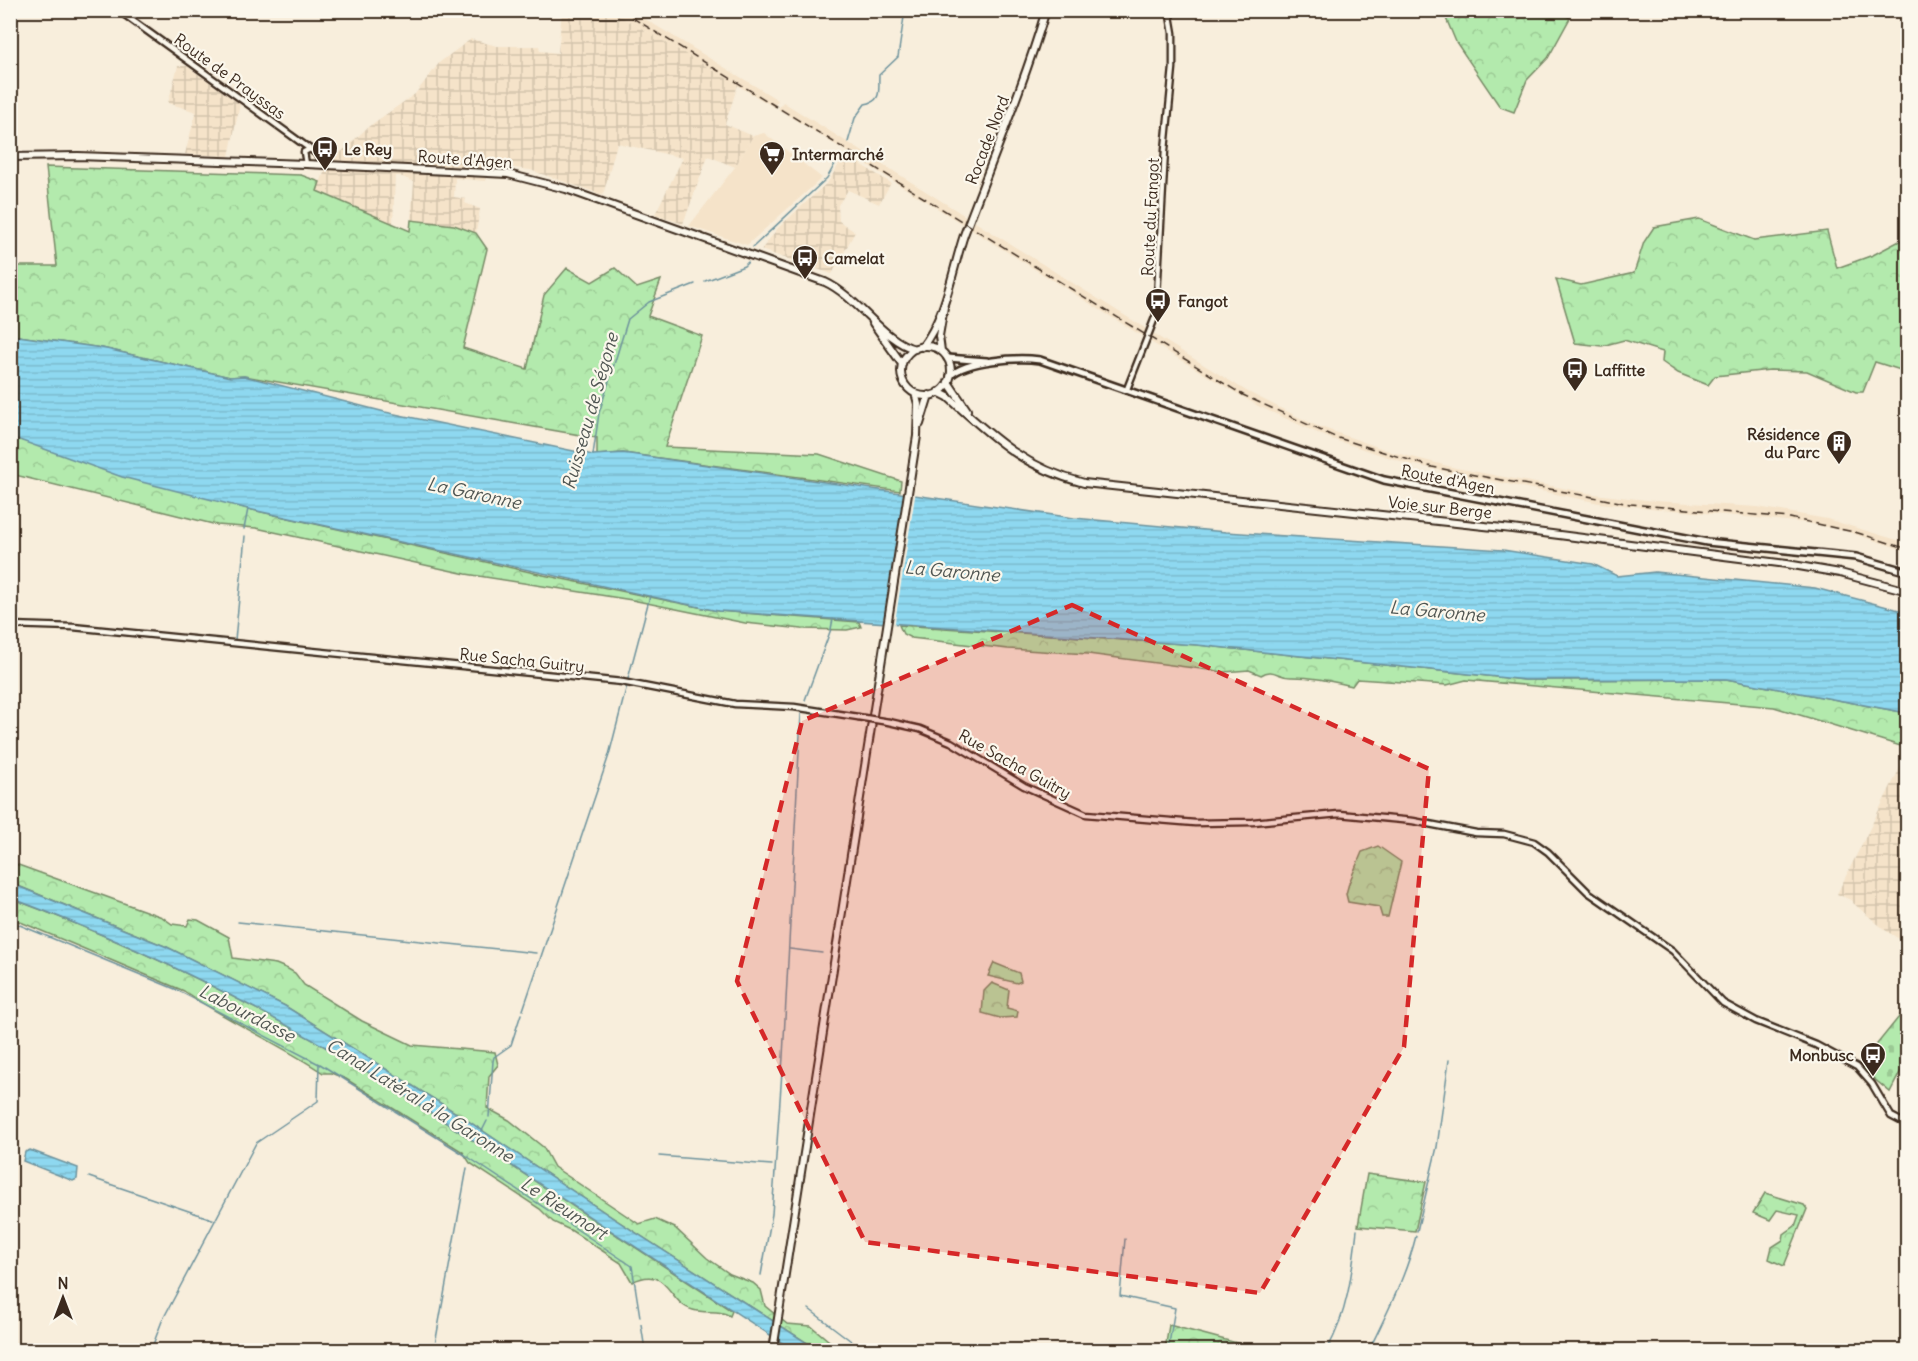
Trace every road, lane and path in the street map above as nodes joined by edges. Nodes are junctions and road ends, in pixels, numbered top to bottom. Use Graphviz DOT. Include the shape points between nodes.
graph roads {
  1 [pos="117,10"];
  2 [pos="1046,10"];
  3 [pos="1169,10"];
  4 [pos="299,141"];
  5 [pos="310,149"];
  6 [pos="304,152"];
  7 [pos="10,157"];
  8 [pos="306,164"];
  9 [pos="322,164"];
  10 [pos="951,278"];
  11 [pos="857,304"];
  12 [pos="918,348"];
  13 [pos="941,351"];
  14 [pos="947,358"];
  15 [pos="998,360"];
  16 [pos="902,364"];
  17 [pos="949,379"];
  18 [pos="1127,389"];
  19 [pos="938,392"];
  20 [pos="915,393"];
  21 [pos="929,396"];
  22 [pos="981,427"];
  23 [pos="916,440"];
  24 [pos="1908,572"];
  25 [pos="1908,591"];
  26 [pos="10,625"];
  27 [pos="1908,1125"];
  28 [pos="773,1350"];
  1 -- 4 [label="street, Route de Prayssas"];
  2 -- 10 [label="main road, Rocade Nord"];
  3 -- 18 [label="street, Route du Fangot" via="1174,41 1156,315"];
  4 -- 5 [label="street, Route de Prayssas"];
  4 -- 6 [label="street"];
  5 -- 6 [label="street"];
  5 -- 9 [label="street, Route de Prayssas"];
  6 -- 8 [label="street"];
  7 -- 8 [label="main road, Route d'Agen"];
  8 -- 9 [label="main road, Route d'Agen"];
  9 -- 11 [label="main road, Route d'Agen" via="480,172 534,180 814,278 837,288"];
  10 -- 12 [label="main road" via="935,323"];
  10 -- 13 [label="main road" via="939,336"];
  11 -- 12 [label="main road, Route d'Agen" via="899,343"];
  11 -- 16 [label="main road, Route d'Agen"];
  12 -- 13 [label="main road"];
  12 -- 16 [label="main road"];
  13 -- 14 [label="main road"];
  14 -- 15 [label="main road, Route d'Agen"];
  14 -- 17 [label="main road"];
  15 -- 17 [label="main road, Route d'Agen" via="960,370"];
  15 -- 18 [label="main road, Route d'Agen" via="1023,358 1056,363"];
  16 -- 20 [label="main road" via="904,382"];
  17 -- 19 [label="main road"];
  17 -- 22 [label="main road"];
  18 -- 24 [label="main road, Route d'Agen" via="1384,480 1707,542 1856,557"];
  19 -- 21 [label="main road"];
  19 -- 22 [label="main road"];
  20 -- 21 [label="main road"];
  20 -- 23 [label="main road"];
  21 -- 23 [label="main road"];
  22 -- 25 [label="main road, Voie sur Berge" via="1031,464 1094,484 1512,529 1787,564"];
  23 -- 28 [label="main road"];
  26 -- 27 [label="street, Rue Sacha Guitry, bridge" via="73,627 622,682 735,704 802,707 889,722 951,742 1024,786 1086,814 1203,823 1339,814 1504,834 1534,842 1548,852 1588,892 1673,951 1723,1003 1857,1067 1891,1116"];
}
